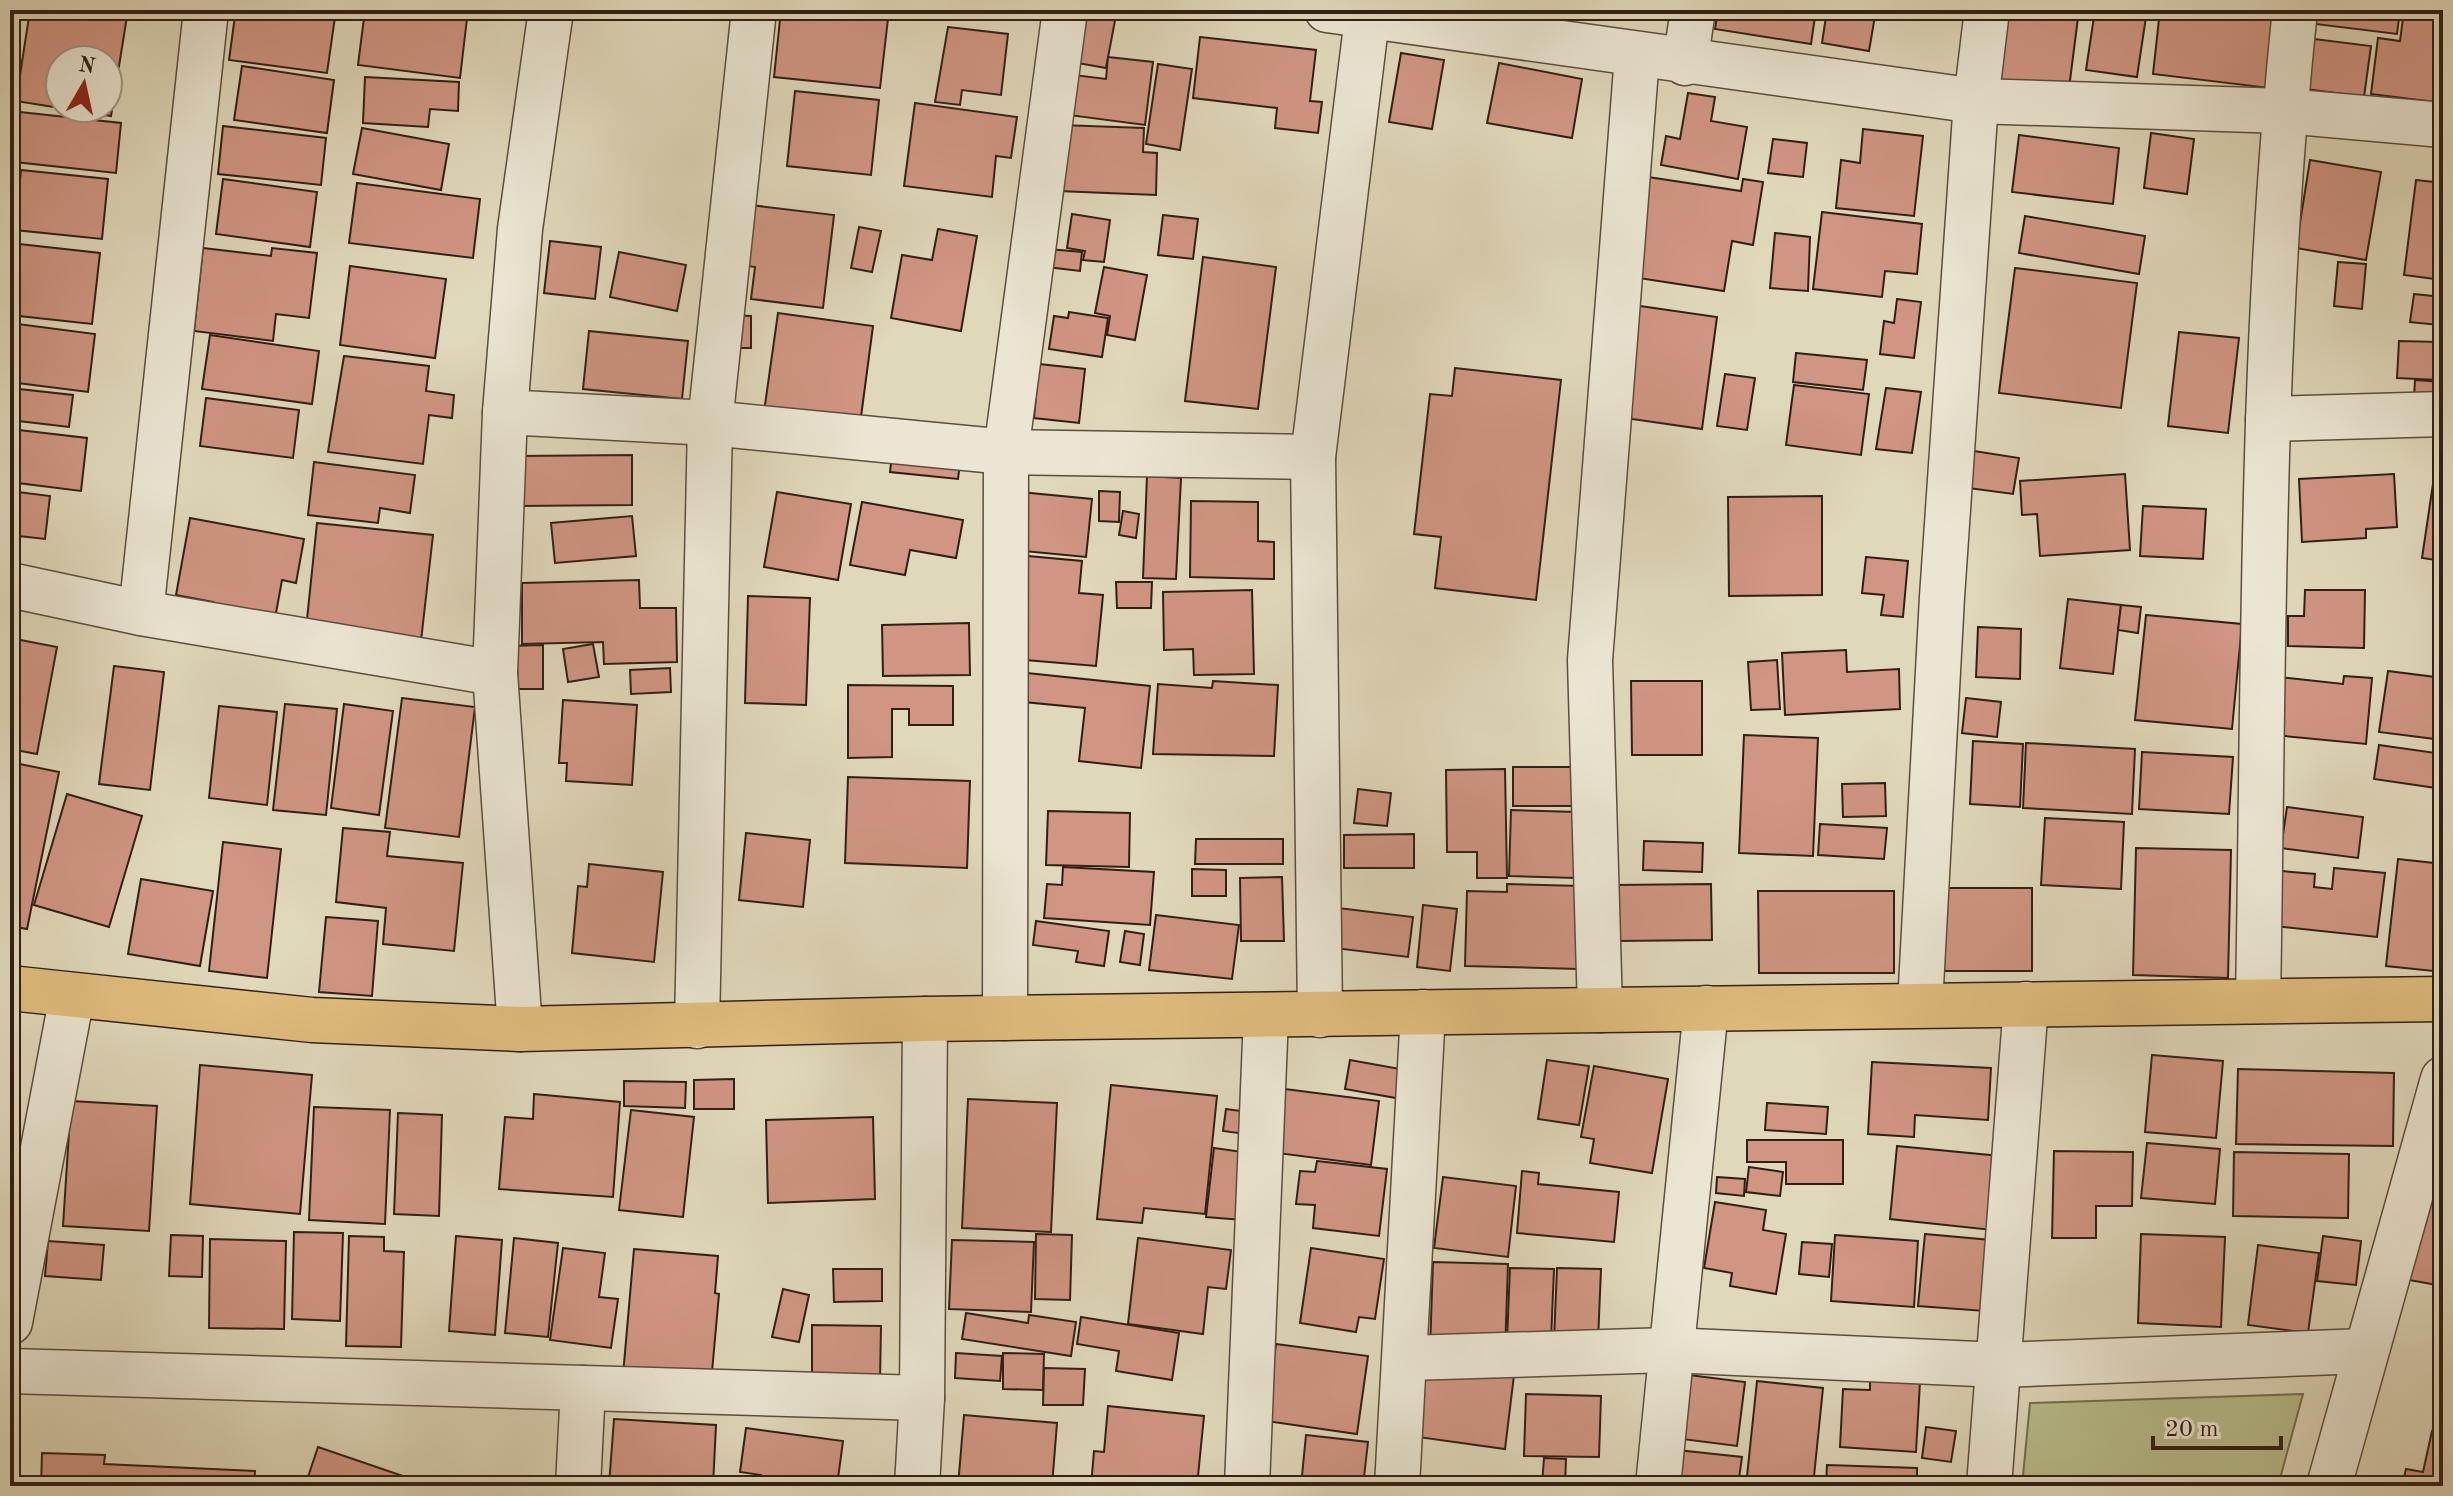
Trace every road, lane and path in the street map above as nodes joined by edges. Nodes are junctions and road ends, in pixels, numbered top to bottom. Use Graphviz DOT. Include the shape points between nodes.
graph roads {
  1 [pos="206,10"];
  2 [pos="551,10"];
  3 [pos="754,10"];
  4 [pos="1065,10"];
  5 [pos="1693,10"];
  6 [pos="1987,10"];
  7 [pos="2295,10"];
  8 [pos="1354,12"];
  9 [pos="1637,56"];
  10 [pos="1685,63"];
  11 [pos="1976,101"];
  12 [pos="2284,111"];
  13 [pos="2443,125"];
  14 [pos="505,412"];
  15 [pos="2443,414"];
  16 [pos="2268,419"];
  17 [pos="710,423"];
  18 [pos="1006,452"];
  19 [pos="1313,457"];
  20 [pos="10,585"];
  21 [pos="141,613"];
  22 [pos="495,673"];
  23 [pos="10,988"];
  24 [pos="72,996"];
  25 [pos="2443,999"];
  26 [pos="2258,1001"];
  27 [pos="2026,1004"];
  28 [pos="1920,1005"];
  29 [pos="1706,1008"];
  30 [pos="1600,1010"];
  31 [pos="1423,1012"];
  32 [pos="1266,1015"];
  33 [pos="1320,1015"];
  34 [pos="1005,1018"];
  35 [pos="925,1019"];
  36 [pos="697,1026"];
  37 [pos="520,1029"];
  38 [pos="2443,1079"];
  39 [pos="10,1322"];
  40 [pos="1669,1350"];
  41 [pos="2364,1351"];
  42 [pos="1407,1358"];
  43 [pos="2000,1365"];
  44 [pos="10,1371"];
  45 [pos="583,1388"];
  46 [pos="922,1398"];
  47 [pos="578,1486"];
  48 [pos="917,1486"];
  49 [pos="1247,1486"];
  50 [pos="1397,1486"];
  51 [pos="1658,1486"];
  52 [pos="1989,1486"];
  53 [pos="2329,1486"];
  1 -- 21 [label="street"];
  2 -- 14 [label="street" via="520,229"];
  3 -- 17 [label="street"];
  4 -- 18 [label="street"];
  5 -- 10 [label="street"];
  6 -- 11 [label="street"];
  7 -- 12 [label="street"];
  8 -- 9 [label="street"];
  8 -- 19 [label="street"];
  9 -- 10 [label="street"];
  9 -- 30 [label="street" via="1590,660"];
  10 -- 11 [label="street"];
  11 -- 12 [label="street"];
  11 -- 28 [label="street"];
  12 -- 13 [label="street"];
  12 -- 16 [label="street"];
  14 -- 17 [label="street"];
  14 -- 22 [label="street"];
  15 -- 16 [label="street"];
  16 -- 26 [label="street"];
  17 -- 18 [label="street"];
  17 -- 36 [label="street"];
  18 -- 19 [label="street"];
  18 -- 34 [label="street"];
  19 -- 33 [label="street"];
  20 -- 21 [label="street"];
  21 -- 22 [label="street"];
  22 -- 37 [label="street"];
  23 -- 24 [label="main road"];
  24 -- 37 [label="main road" via="312,1020"];
  24 -- 39 [label="street"];
  25 -- 26 [label="main road"];
  26 -- 27 [label="main road"];
  27 -- 28 [label="main road"];
  27 -- 43 [label="street"];
  28 -- 29 [label="main road"];
  29 -- 30 [label="main road"];
  29 -- 40 [label="street"];
  30 -- 31 [label="main road"];
  31 -- 33 [label="main road"];
  31 -- 42 [label="street"];
  32 -- 33 [label="main road"];
  32 -- 34 [label="main road"];
  32 -- 49 [label="street"];
  34 -- 35 [label="main road"];
  35 -- 36 [label="main road"];
  35 -- 46 [label="street"];
  36 -- 37 [label="main road"];
  38 -- 41 [label="street"];
  40 -- 42 [label="street"];
  40 -- 43 [label="street"];
  40 -- 51 [label="street"];
  41 -- 43 [label="street"];
  41 -- 53 [label="street"];
  42 -- 50 [label="street"];
  43 -- 52 [label="street"];
  44 -- 45 [label="street"];
  45 -- 46 [label="street"];
  45 -- 47 [label="street"];
  46 -- 48 [label="street"];
}
